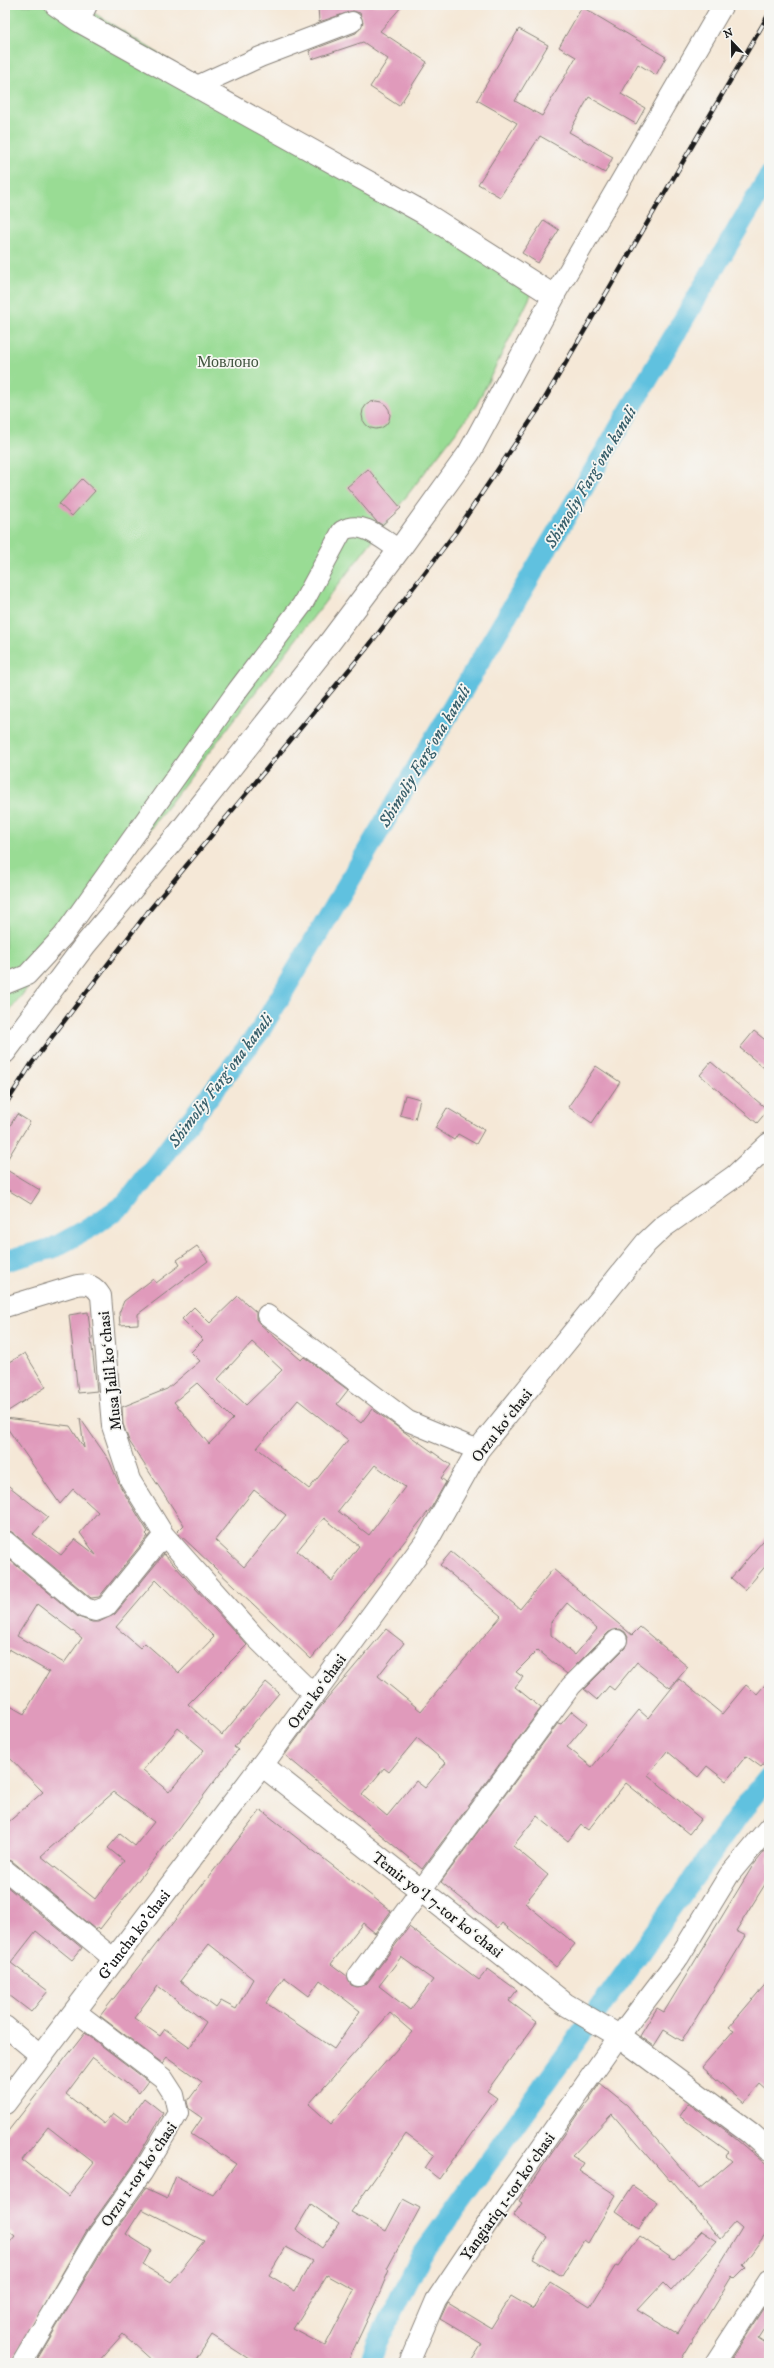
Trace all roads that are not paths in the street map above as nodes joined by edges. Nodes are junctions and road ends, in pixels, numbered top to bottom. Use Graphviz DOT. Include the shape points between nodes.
graph roads {
  1 [pos="56,5"];
  2 [pos="724,5"];
  3 [pos="83,13"];
  4 [pos="352,22"];
  5 [pos="197,86"];
  6 [pos="554,296"];
  7 [pos="399,550"];
  8 [pos="5,984"];
  9 [pos="5,1052"];
  10 [pos="769,1144"];
  11 [pos="5,1307"];
  12 [pos="267,1314"];
  13 [pos="478,1450"];
  14 [pos="164,1535"];
  15 [pos="5,1541"];
  16 [pos="617,1640"];
  17 [pos="314,1695"];
  18 [pos="262,1765"];
  19 [pos="769,1827"];
  20 [pos="5,1870"];
  21 [pos="420,1891"];
  22 [pos="114,1959"];
  23 [pos="358,1976"];
  24 [pos="75,2011"];
  25 [pos="5,2026"];
  26 [pos="619,2036"];
  27 [pos="41,2056"];
  28 [pos="5,2103"];
  29 [pos="767,2146"];
  30 [pos="769,2280"];
  31 [pos="22,2363"];
  32 [pos="409,2363"];
  33 [pos="715,2363"];
  1 -- 3 [label="street"];
  2 -- 6 [label="street"];
  3 -- 5 [label="street"];
  4 -- 5 [label="street" via="260,57"];
  5 -- 6 [label="street" via="424,213"];
  6 -- 7 [label="street" via="469,453"];
  7 -- 8 [label="street" via="363,527 355,526 342,531 302,605 237,691 64,936 27,975"];
  7 -- 9 [label="street" via="179,833 85,945"];
  10 -- 13 [label="street, Orzu koʻchasi" via="735,1176 663,1227 646,1243"];
  11 -- 14 [label="street, Musa Jalil koʻchasi" via="78,1285 96,1287 101,1296 112,1426 130,1480"];
  12 -- 13 [label="street" via="408,1421"];
  13 -- 17 [label="street, Orzu koʻchasi" via="428,1539"];
  14 -- 15 [label="street" via="106,1607 95,1611 85,1608"];
  14 -- 17 [label="street, Musa Jalil koʻchasi" via="256,1638"];
  16 -- 21 [label="street" via="571,1686"];
  17 -- 18 [label="street, Orzu koʻchasi"];
  18 -- 21 [label="street, Temir yoʻl 7-tor koʻchasi"];
  18 -- 22 [label="street, G'uncha ko'chasi"];
  19 -- 26 [label="street, Yangiariq 1-tor koʻchasi" via="729,1875 679,1957"];
  20 -- 22 [label="street"];
  21 -- 23 [label="street"];
  21 -- 26 [label="street, Temir yoʻl 7-tor koʻchasi" via="565,2004"];
  22 -- 24 [label="street, G'uncha ko'chasi"];
  24 -- 27 [label="street, G'uncha ko'chasi"];
  24 -- 31 [label="street, Orzu 1-tor koʻchasi" via="163,2078 174,2095 178,2113 142,2173 97,2236"];
  25 -- 27 [label="street"];
  26 -- 29 [label="street, Temir yoʻl 7-tor koʻchasi"];
  26 -- 32 [label="street, Yangiariq 1-tor koʻchasi" via="436,2300"];
  27 -- 28 [label="street, G'uncha ko'chasi"];
  30 -- 33 [label="street"];
}
